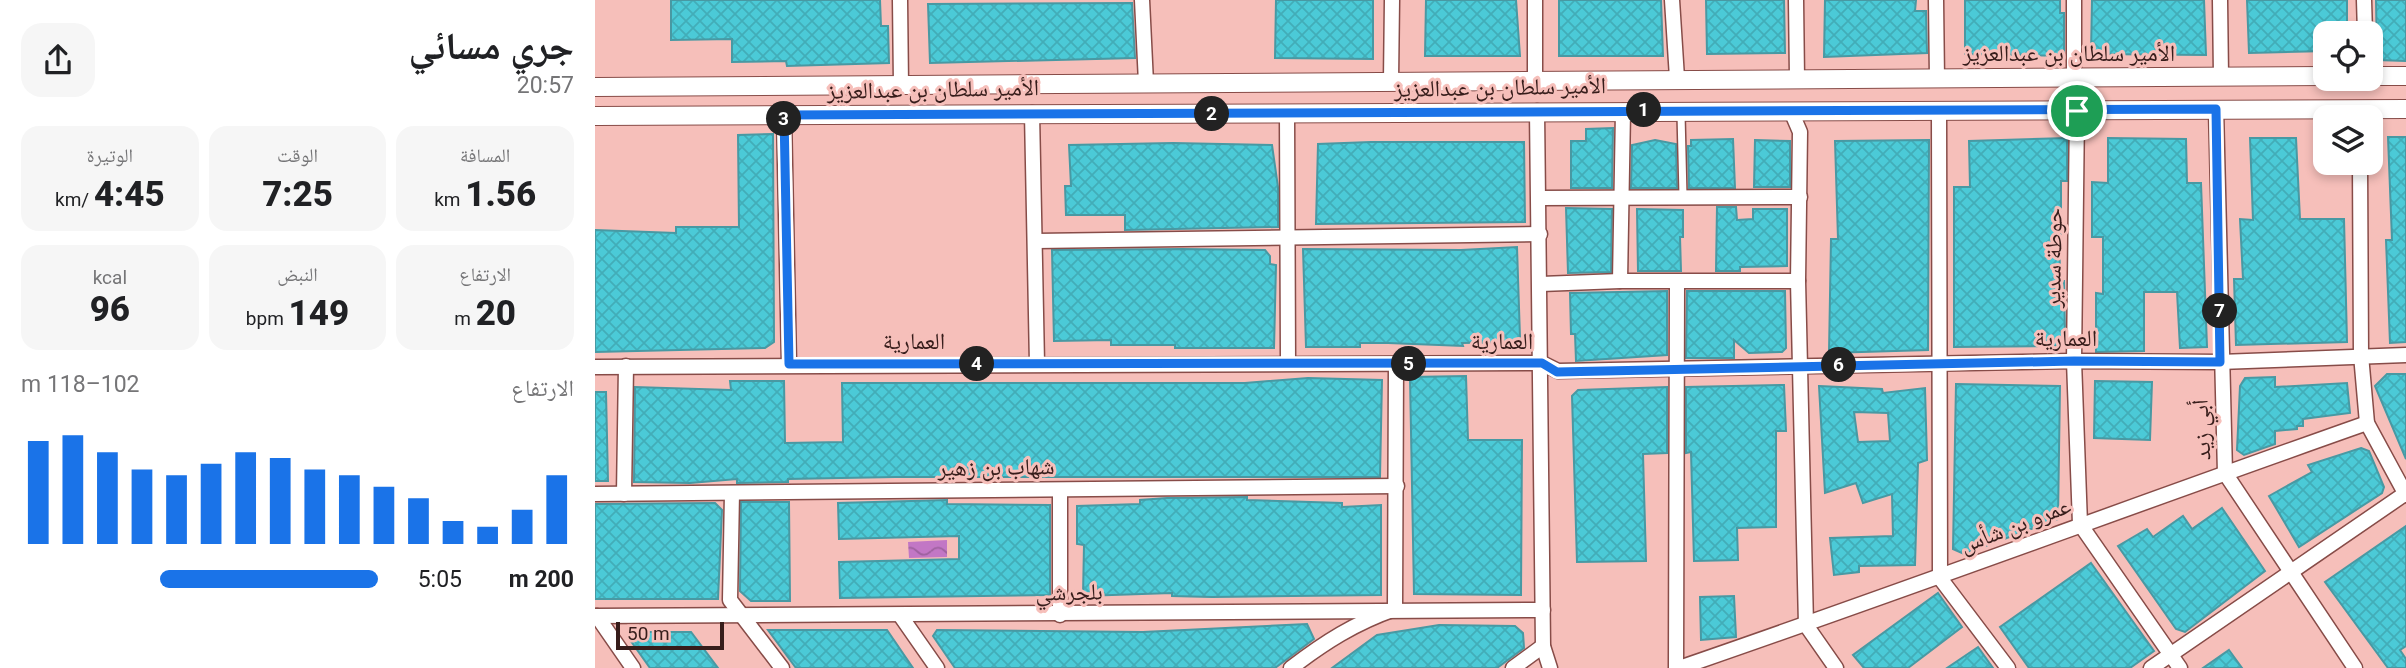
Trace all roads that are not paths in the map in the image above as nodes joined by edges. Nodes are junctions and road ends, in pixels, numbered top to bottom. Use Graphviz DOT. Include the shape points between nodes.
graph roads {
  1 [pos="900,0"];
  2 [pos="1142,0"];
  3 [pos="1392,0"];
  4 [pos="1535,0"];
  5 [pos="1672,0"];
  6 [pos="1796,0"];
  7 [pos="1936,0"];
  8 [pos="2074,0"];
  9 [pos="2220,0"];
  10 [pos="2364,0"];
  11 [pos="2365,21"];
  12 [pos="2221,76"];
  13 [pos="2313,76"];
  14 [pos="2383,76"];
  15 [pos="2406,76"];
  16 [pos="2074,77"];
  17 [pos="1677,78"];
  18 [pos="1797,78"];
  19 [pos="1937,79"];
  20 [pos="1391,80"];
  21 [pos="1535,80"];
  22 [pos="1146,83"];
  23 [pos="901,85"];
  24 [pos="598,87"];
  25 [pos="647,87"];
  26 [pos="2216,109"];
  27 [pos="2406,109"];
  28 [pos="1680,110"];
  29 [pos="1537,111"];
  30 [pos="1623,111"];
  31 [pos="1791,111"];
  32 [pos="1939,111"];
  33 [pos="2077,111"];
  34 [pos="2383,111"];
  35 [pos="2313,112"];
  36 [pos="1032,113"];
  37 [pos="1287,114"];
  38 [pos="651,115"];
  39 [pos="784,115"];
  40 [pos="600,116"];
  41 [pos="2360,175"];
  42 [pos="1621,196"];
  43 [pos="1683,196"];
  44 [pos="1800,197"];
  45 [pos="1539,198"];
  46 [pos="1540,234"];
  47 [pos="1288,238"];
  48 [pos="1036,241"];
  49 [pos="1620,281"];
  50 [pos="1798,281"];
  51 [pos="1677,282"];
  52 [pos="1541,284"];
  53 [pos="2361,355"];
  54 [pos="2406,355"];
  55 [pos="2074,361"];
  56 [pos="1288,362"];
  57 [pos="2220,362"];
  58 [pos="1542,363"];
  59 [pos="1941,363"];
  60 [pos="789,364"];
  61 [pos="1037,364"];
  62 [pos="1396,364"];
  63 [pos="626,366"];
  64 [pos="1801,366"];
  65 [pos="595,367"];
  66 [pos="1679,370"];
  67 [pos="2367,423"];
  68 [pos="2225,473"];
  69 [pos="1397,486"];
  70 [pos="1060,490"];
  71 [pos="732,493"];
  72 [pos="595,494"];
  73 [pos="624,494"];
  74 [pos="2406,494"];
  75 [pos="2080,524"];
  76 [pos="2290,574"];
  77 [pos="1940,578"];
  78 [pos="1395,609"];
  79 [pos="1543,610"];
  80 [pos="900,614"];
  81 [pos="1060,615"];
  82 [pos="596,616"];
  83 [pos="744,616"];
  84 [pos="1806,625"];
  85 [pos="1543,646"];
  86 [pos="2170,654"];
  87 [pos="633,668"];
  88 [pos="782,668"];
  89 [pos="937,668"];
  90 [pos="1291,668"];
  91 [pos="1513,668"];
  92 [pos="1550,668"];
  93 [pos="1677,668"];
  94 [pos="1836,668"];
  95 [pos="2008,668"];
  96 [pos="2151,668"];
  97 [pos="2180,668"];
  98 [pos="2355,668"];
  1 -- 23 [label="street"];
  2 -- 22 [label="street"];
  3 -- 20 [label="street"];
  4 -- 21 [label="street"];
  5 -- 17 [label="street"];
  6 -- 18 [label="street"];
  7 -- 19 [label="street"];
  8 -- 16 [label="street"];
  9 -- 12 [label="street"];
  10 -- 11 [label="street"];
  12 -- 13 [label="street, الأمير سلطان بن عبدالعزيز"];
  12 -- 16 [label="street, الأمير سلطان بن عبدالعزيز"];
  14 -- 15 [label="street"];
  16 -- 19 [label="street, الأمير سلطان بن عبدالعزيز"];
  17 -- 18 [label="street, الأمير سلطان بن عبدالعزيز"];
  17 -- 21 [label="street, الأمير سلطان بن عبدالعزيز"];
  18 -- 19 [label="street, الأمير سلطان بن عبدالعزيز"];
  20 -- 21 [label="street, الأمير سلطان بن عبدالعزيز"];
  20 -- 22 [label="street, الأمير سلطان بن عبدالعزيز"];
  22 -- 23 [label="street, الأمير سلطان بن عبدالعزيز"];
  23 -- 25 [label="street, الأمير سلطان بن عبدالعزيز"];
  24 -- 25 [label="street, الأمير سلطان بن عبدالعزيز"];
  24 -- 40 [label="street" via="618,91 621,101 616,111"];
  25 -- 38 [label="street" via="636,92 633,104"];
  26 -- 33 [label="street, الأمير سلطان بن عبدالعزيز"];
  26 -- 35 [label="street, الأمير سلطان بن عبدالعزيز"];
  26 -- 57 [label="street, أبي زيد"];
  27 -- 34 [label="street, الأمير سلطان بن عبدالعزيز"];
  28 -- 30 [label="street, الأمير سلطان بن عبدالعزيز"];
  28 -- 31 [label="street, الأمير سلطان بن عبدالعزيز"];
  28 -- 43 [label="lane"];
  29 -- 30 [label="street, الأمير سلطان بن عبدالعزيز"];
  29 -- 37 [label="street, الأمير سلطان بن عبدالعزيز"];
  29 -- 45 [label="street"];
  30 -- 42 [label="street"];
  31 -- 32 [label="street, الأمير سلطان بن عبدالعزيز"];
  31 -- 44 [label="street" via="1800,132"];
  32 -- 33 [label="street, الأمير سلطان بن عبدالعزيز"];
  32 -- 59 [label="street"];
  33 -- 55 [label="street, حوطة سدير"];
  36 -- 37 [label="street, الأمير سلطان بن عبدالعزيز"];
  36 -- 39 [label="street, الأمير سلطان بن عبدالعزيز"];
  36 -- 48 [label="street"];
  37 -- 47 [label="street"];
  38 -- 39 [label="street, الأمير سلطان بن عبدالعزيز"];
  38 -- 40 [label="street, الأمير سلطان بن عبدالعزيز"];
  39 -- 60 [label="street"];
  41 -- 53 [label="street"];
  42 -- 43 [label="street"];
  42 -- 45 [label="street"];
  42 -- 49 [label="street"];
  43 -- 44 [label="street"];
  44 -- 50 [label="street"];
  45 -- 46 [label="street"];
  46 -- 47 [label="street"];
  46 -- 52 [label="street"];
  47 -- 48 [label="street"];
  47 -- 56 [label="street"];
  48 -- 61 [label="street"];
  49 -- 51 [label="street"];
  49 -- 52 [label="street"];
  50 -- 51 [label="street"];
  50 -- 64 [label="street"];
  51 -- 66 [label="street"];
  52 -- 58 [label="street"];
  53 -- 54 [label="street, العمارية"];
  53 -- 57 [label="street, العمارية"];
  53 -- 67 [label="street"];
  55 -- 57 [label="street, العمارية"];
  55 -- 59 [label="street, العمارية"];
  55 -- 75 [label="street, حوطة سدير"];
  56 -- 61 [label="street, العمارية"];
  56 -- 62 [label="street, العمارية"];
  57 -- 68 [label="street, أبي زيد"];
  58 -- 62 [label="street, العمارية"];
  58 -- 66 [label="street, العمارية" via="1557,372"];
  58 -- 79 [label="street"];
  59 -- 64 [label="street, العمارية"];
  59 -- 77 [label="street"];
  60 -- 61 [label="street, العمارية"];
  60 -- 63 [label="street, العمارية"];
  62 -- 69 [label="street"];
  63 -- 65 [label="street, العمارية"];
  63 -- 73 [label="street"];
  64 -- 66 [label="street, العمارية"];
  64 -- 84 [label="street"];
  66 -- 93 [label="street"];
  67 -- 68 [label="street, عمرو بن شأس"];
  67 -- 74 [label="street"];
  68 -- 75 [label="street, عمرو بن شأس"];
  68 -- 76 [label="street, أبي زيد"];
  69 -- 70 [label="street, شهاب بن زهير"];
  69 -- 78 [label="street"];
  70 -- 71 [label="street, شهاب بن زهير"];
  70 -- 81 [label="street"];
  71 -- 73 [label="street, شهاب بن زهير"];
  71 -- 83 [label="street" via="730,600"];
  72 -- 73 [label="street, شهاب بن زهير"];
  74 -- 76 [label="street"];
  75 -- 77 [label="street, عمرو بن شأس"];
  75 -- 86 [label="street"];
  76 -- 86 [label="street"];
  76 -- 98 [label="street, أبي زيد"];
  77 -- 84 [label="street, عمرو بن شأس"];
  77 -- 95 [label="street"];
  78 -- 79 [label="street, بلجرشي"];
  78 -- 81 [label="street, بلجرشي"];
  78 -- 90 [label="street" via="1340,633"];
  79 -- 85 [label="street"];
  80 -- 81 [label="street, بلجرشي"];
  80 -- 83 [label="street, بلجرشي"];
  80 -- 89 [label="street"];
  82 -- 83 [label="street, بلجرشي"];
  82 -- 87 [label="street"];
  83 -- 88 [label="street"];
  84 -- 93 [label="street, عمرو بن شأس"];
  84 -- 94 [label="street"];
  85 -- 91 [label="street"];
  85 -- 92 [label="street"];
  86 -- 96 [label="street"];
  86 -- 97 [label="street"];
}
